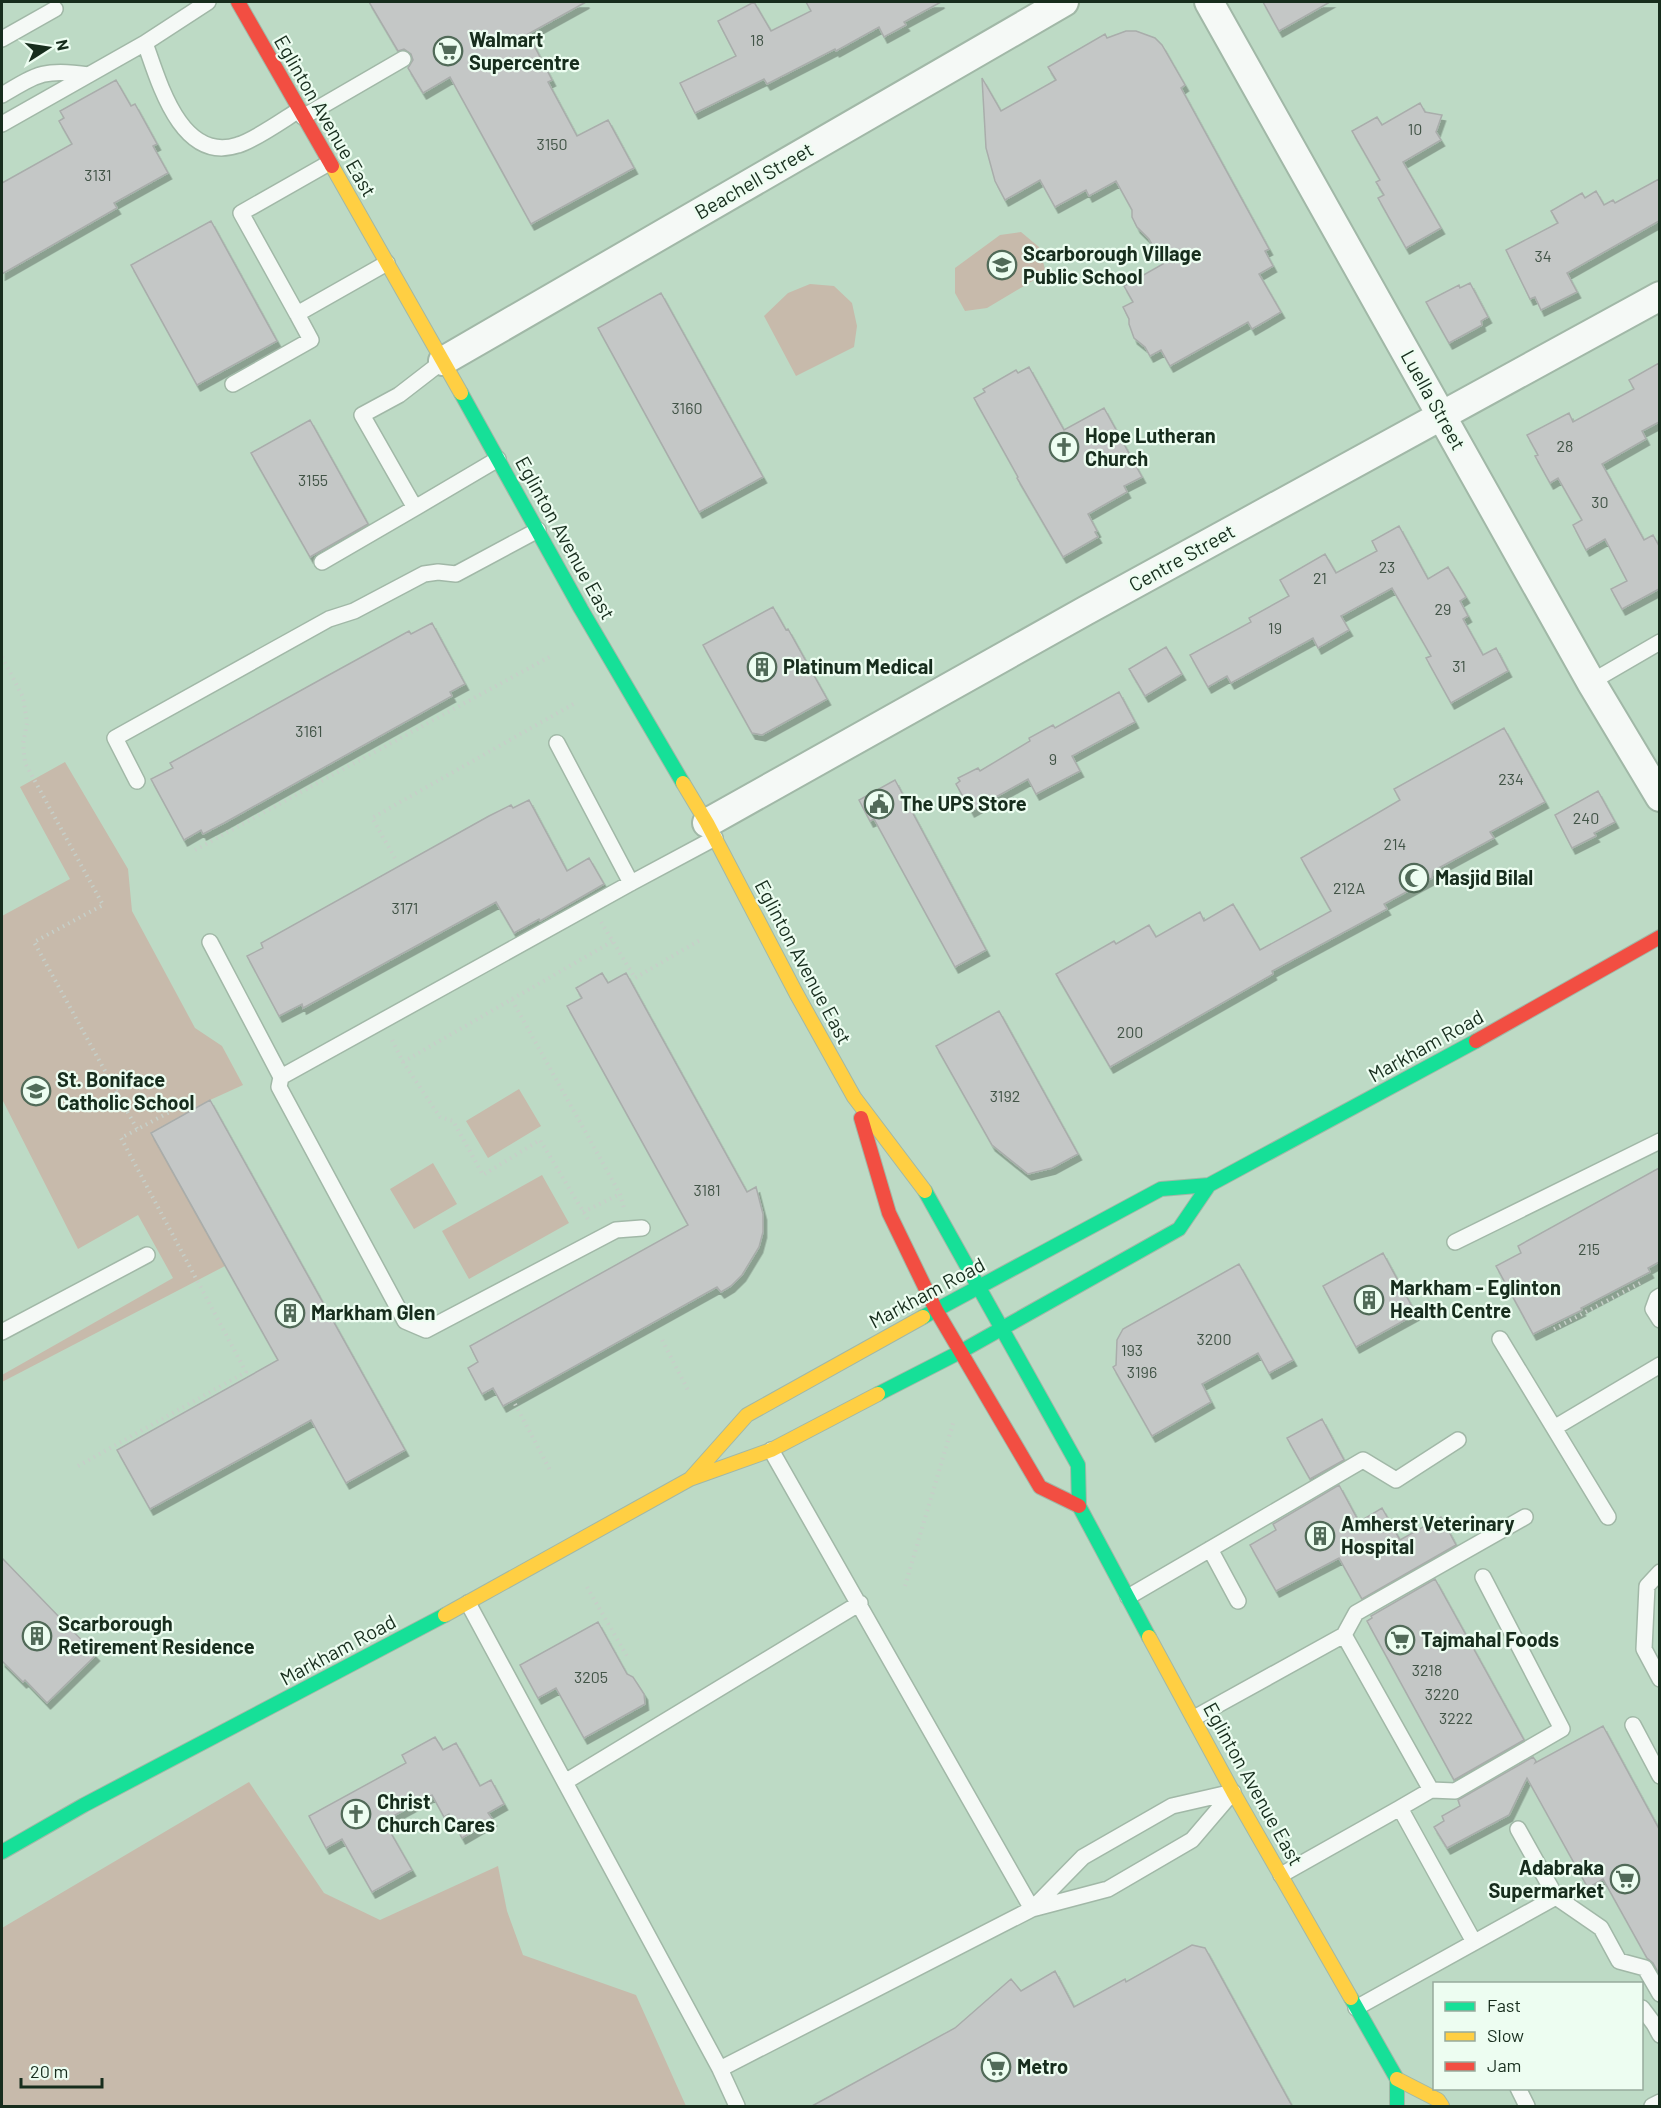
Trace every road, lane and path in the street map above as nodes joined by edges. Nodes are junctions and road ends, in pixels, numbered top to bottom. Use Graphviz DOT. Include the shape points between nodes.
graph roads {
  1 [pos="208,2"];
  2 [pos="238,2"];
  3 [pos="1064,2"];
  4 [pos="1209,2"];
  5 [pos="55,9"];
  6 [pos="2,39"];
  7 [pos="145,43"];
  8 [pos="403,59"];
  9 [pos="88,75"];
  10 [pos="2,95"];
  11 [pos="301,114"];
  12 [pos="2,124"];
  13 [pos="329,163"];
  14 [pos="387,263"];
  15 [pos="1659,296"];
  16 [pos="297,314"];
  17 [pos="443,361"];
  18 [pos="233,384"];
  19 [pos="1441,416"];
  20 [pos="498,459"];
  21 [pos="415,508"];
  22 [pos="538,530"];
  23 [pos="322,562"];
  24 [pos="1659,642"];
  25 [pos="551,656"];
  26 [pos="2,657"];
  27 [pos="1591,681"];
  28 [pos="577,702"];
  29 [pos="557,743"];
  30 [pos="137,781"];
  31 [pos="1659,797"];
  32 [pos="711,831"];
  33 [pos="195,850"];
  34 [pos="395,858"];
  35 [pos="631,883"];
  36 [pos="591,905"];
  37 [pos="1659,937"];
  38 [pos="700,940"];
  39 [pos="613,941"];
  40 [pos="210,942"];
  41 [pos="512,999"];
  42 [pos="383,1020"];
  43 [pos="403,1062"];
  44 [pos="280,1077"];
  45 [pos="854,1097"];
  46 [pos="192,1100"];
  47 [pos="137,1129"];
  48 [pos="1659,1141"];
  49 [pos="1209,1185"];
  50 [pos="620,1194"];
  51 [pos="583,1212"];
  52 [pos="636,1228"];
  53 [pos="600,1239"];
  54 [pos="1455,1242"];
  55 [pos="147,1255"];
  56 [pos="1649,1278"];
  57 [pos="980,1288"];
  58 [pos="1659,1296"];
  59 [pos="936,1310"];
  60 [pos="1659,1320"];
  61 [pos="1001,1329"];
  62 [pos="1554,1329"];
  63 [pos="2,1332"];
  64 [pos="1500,1339"];
  65 [pos="662,1340"];
  66 [pos="960,1352"];
  67 [pos="1659,1365"];
  68 [pos="689,1392"];
  69 [pos="515,1404"];
  70 [pos="954,1420"];
  71 [pos="1554,1428"];
  72 [pos="1458,1440"];
  73 [pos="771,1450"];
  74 [pos="78,1466"];
  75 [pos="550,1470"];
  76 [pos="690,1479"];
  77 [pos="1078,1506"];
  78 [pos="1525,1517"];
  79 [pos="1608,1517"];
  80 [pos="1210,1549"];
  81 [pos="1659,1572"];
  82 [pos="1483,1577"];
  83 [pos="905,1586"];
  84 [pos="586,1587"];
  85 [pos="1128,1597"];
  86 [pos="1238,1601"];
  87 [pos="468,1603"];
  88 [pos="860,1603"];
  89 [pos="1344,1635"];
  90 [pos="628,1658"];
  91 [pos="1659,1678"];
  92 [pos="1194,1718"];
  93 [pos="1633,1725"];
  94 [pos="1659,1776"];
  95 [pos="565,1782"];
  96 [pos="1431,1790"];
  97 [pos="1233,1792"];
  98 [pos="1400,1808"];
  99 [pos="1518,1829"];
  100 [pos="2,1851"];
  101 [pos="1281,1875"];
  102 [pos="1556,1897"];
  103 [pos="1032,1909"];
  104 [pos="1474,1942"];
  105 [pos="1659,1994"];
  106 [pos="1356,2008"];
  107 [pos="1643,2010"];
  108 [pos="1659,2034"];
  109 [pos="720,2069"];
  110 [pos="1397,2079"];
  111 [pos="1519,2090"];
  112 [pos="1659,2102"];
  113 [pos="737,2106"];
  114 [pos="1397,2106"];
  115 [pos="1442,2106"];
  116 [pos="1527,2106"];
  117 [pos="1652,2106"];
  1 -- 7 [label="lane"];
  2 -- 11 [label="main road, Eglinton Avenue East"];
  3 -- 17 [label="street, Beachell Street"];
  4 -- 19 [label="street, Luella Street"];
  5 -- 6 [label="lane"];
  7 -- 9 [label="lane"];
  7 -- 11 [label="lane" via="162,92 180,126 204,144 239,145"];
  8 -- 11 [label="lane"];
  9 -- 10 [label="lane" via="62,71 35,76"];
  9 -- 12 [label="lane"];
  11 -- 13 [label="main road, Eglinton Avenue East"];
  13 -- 14 [label="main road, Eglinton Avenue East"];
  13 -- 16 [label="lane" via="241,213"];
  14 -- 16 [label="lane"];
  14 -- 17 [label="main road, Eglinton Avenue East"];
  15 -- 19 [label="street, Centre Street"];
  16 -- 18 [label="lane" via="311,340"];
  17 -- 20 [label="main road, Eglinton Avenue East"];
  17 -- 21 [label="lane" via="399,395 362,415"];
  19 -- 27 [label="street, Luella Street"];
  19 -- 32 [label="street, Centre Street" via="1085,611"];
  20 -- 21 [label="lane"];
  20 -- 22 [label="main road, Eglinton Avenue East"];
  21 -- 23 [label="lane"];
  22 -- 30 [label="lane" via="456,574 424,574 354,611 329,619 115,738"];
  22 -- 32 [label="main road, Eglinton Avenue East"];
  24 -- 27 [label="lane"];
  25 -- 33 [label="path"];
  26 -- 47 [label="path" via="23,697 27,723 25,763 103,905 34,942"];
  27 -- 31 [label="street, Luella Street"];
  28 -- 34 [label="path" via="372,818"];
  29 -- 35 [label="lane"];
  32 -- 35 [label="lane"];
  32 -- 45 [label="main road, Eglinton Avenue East"];
  35 -- 36 [label="lane"];
  36 -- 39 [label="path"];
  36 -- 42 [label="lane"];
  37 -- 49 [label="main road, Markham Road"];
  38 -- 39 [label="path" via="635,978"];
  39 -- 41 [label="path"];
  40 -- 44 [label="lane"];
  41 -- 43 [label="path"];
  41 -- 50 [label="path"];
  42 -- 43 [label="path"];
  42 -- 44 [label="lane"];
  43 -- 51 [label="path" via="440,1117 453,1121 483,1175 540,1140"];
  44 -- 53 [label="lane" via="279,1087 405,1321 426,1330"];
  45 -- 57 [label="main road, Eglinton Avenue East" via="923,1188"];
  45 -- 59 [label="main road, Eglinton Avenue East" via="889,1213"];
  46 -- 47 [label="path"];
  47 -- 74 [label="path" via="121,1138 246,1372"];
  48 -- 54 [label="lane"];
  49 -- 57 [label="main road, Markham Road" via="1161,1190"];
  49 -- 61 [label="main road, Markham Road" via="1179,1229"];
  50 -- 51 [label="path"];
  50 -- 52 [label="path"];
  51 -- 53 [label="path"];
  52 -- 53 [label="lane" via="616,1230"];
  55 -- 63 [label="lane"];
  56 -- 62 [label="path"];
  57 -- 59 [label="main road, Markham Road"];
  57 -- 61 [label="main road, Eglinton Avenue East"];
  58 -- 60 [label="lane" via="1653,1309"];
  59 -- 66 [label="main road, Eglinton Avenue East"];
  59 -- 76 [label="main road, Markham Road" via="747,1414"];
  61 -- 66 [label="main road, Markham Road"];
  61 -- 77 [label="main road, Eglinton Avenue East" via="1078,1465"];
  64 -- 71 [label="lane"];
  65 -- 68 [label="path"];
  66 -- 73 [label="main road, Markham Road"];
  66 -- 77 [label="main road, Eglinton Avenue East" via="1040,1487"];
  67 -- 71 [label="lane"];
  69 -- 75 [label="path"];
  70 -- 83 [label="path"];
  71 -- 79 [label="lane"];
  72 -- 80 [label="lane" via="1396,1480 1363,1460"];
  73 -- 76 [label="main road, Markham Road"];
  73 -- 88 [label="lane"];
  76 -- 87 [label="main road, Markham Road"];
  77 -- 85 [label="main road, Eglinton Avenue East"];
  78 -- 89 [label="lane" via="1356,1613"];
  80 -- 85 [label="lane"];
  80 -- 86 [label="lane"];
  81 -- 91 [label="lane" via="1647,1586 1644,1649"];
  82 -- 96 [label="lane" via="1562,1729 1455,1791"];
  84 -- 90 [label="path"];
  85 -- 92 [label="main road, Eglinton Avenue East"];
  87 -- 95 [label="lane"];
  87 -- 100 [label="main road, Markham Road"];
  88 -- 95 [label="lane"];
  88 -- 103 [label="lane"];
  89 -- 92 [label="lane"];
  89 -- 96 [label="lane"];
  92 -- 97 [label="main road, Eglinton Avenue East"];
  93 -- 94 [label="lane"];
  95 -- 109 [label="lane"];
  96 -- 98 [label="lane"];
  97 -- 101 [label="main road, Eglinton Avenue East"];
  97 -- 103 [label="lane" via="1172,1806 1083,1857"];
  97 -- 103 [label="lane" via="1192,1839 1108,1889"];
  98 -- 101 [label="lane"];
  98 -- 104 [label="lane"];
  99 -- 102 [label="lane"];
  101 -- 106 [label="main road, Eglinton Avenue East"];
  102 -- 104 [label="lane"];
  102 -- 105 [label="lane" via="1601,1928 1619,1961 1645,1968"];
  103 -- 109 [label="lane"];
  104 -- 106 [label="lane"];
  106 -- 110 [label="main road, Eglinton Avenue East"];
  107 -- 108 [label="lane"];
  109 -- 113 [label="lane"];
  110 -- 114 [label="main road"];
  110 -- 115 [label="main road" via="1438,2100"];
  111 -- 116 [label="lane"];
  112 -- 117 [label="lane"];
}
